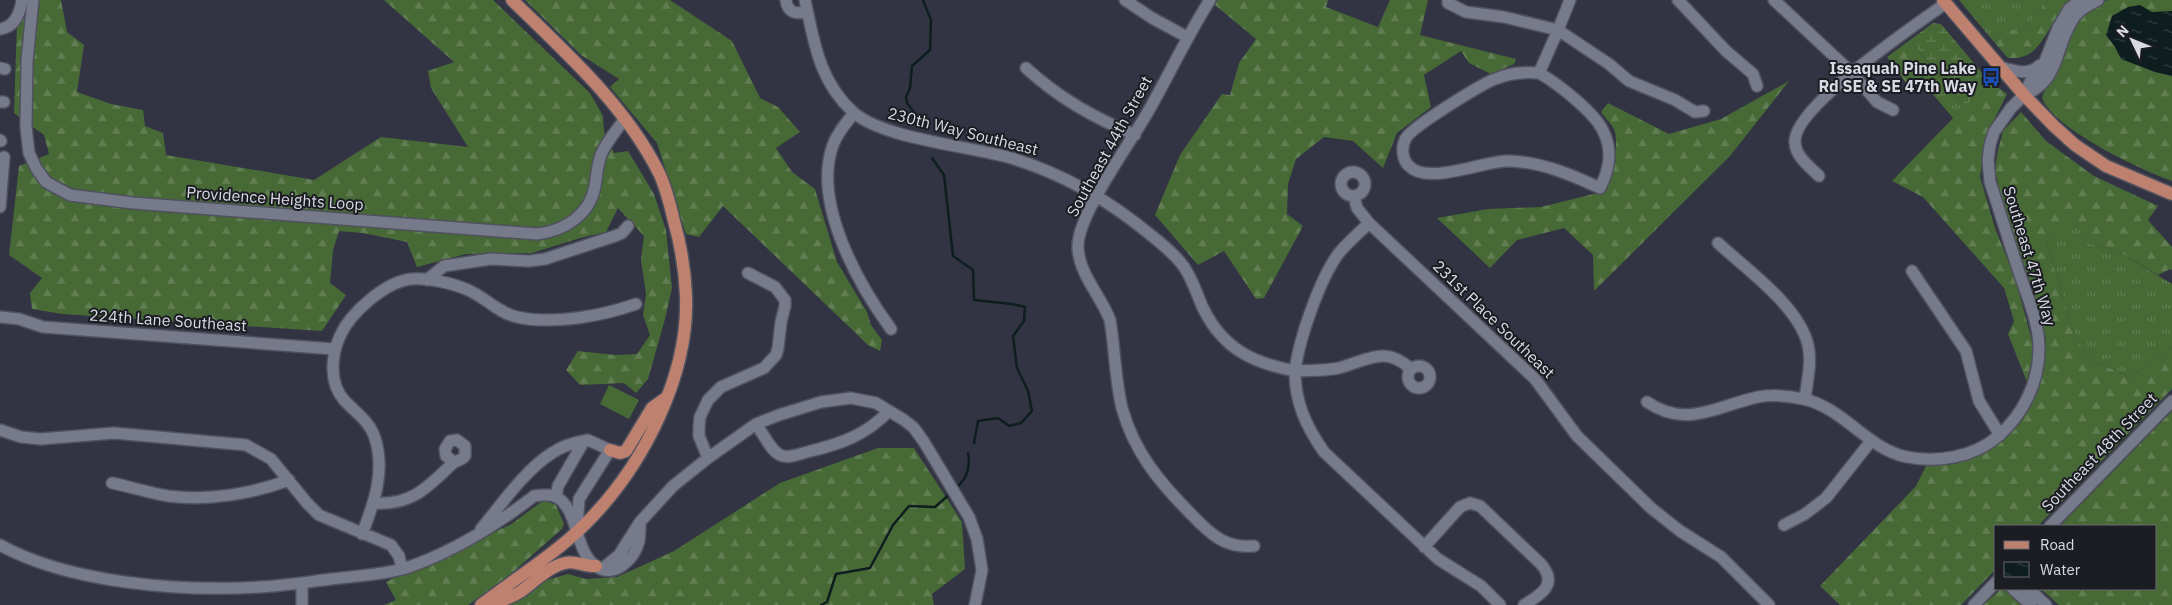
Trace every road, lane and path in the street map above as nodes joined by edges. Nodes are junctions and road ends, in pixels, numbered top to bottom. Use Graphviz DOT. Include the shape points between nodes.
graph roads {
  1 [pos="22,0"];
  2 [pos="33,0"];
  3 [pos="512,0"];
  4 [pos="786,0"];
  5 [pos="1125,0"];
  6 [pos="1210,0"];
  7 [pos="1448,0"];
  8 [pos="1570,0"];
  9 [pos="1678,0"];
  10 [pos="1774,0"];
  11 [pos="2080,0"];
  12 [pos="2098,0"];
  13 [pos="1945,2"];
  14 [pos="806,5"];
  15 [pos="0,29"];
  16 [pos="1558,30"];
  17 [pos="1187,37"];
  18 [pos="2049,54"];
  19 [pos="1026,68"];
  20 [pos="2003,68"];
  21 [pos="1851,72"];
  22 [pos="1539,73"];
  23 [pos="1757,86"];
  24 [pos="2024,94"];
  25 [pos="1893,110"];
  26 [pos="1704,111"];
  27 [pos="854,113"];
  28 [pos="624,120"];
  29 [pos="1135,135"];
  30 [pos="4,157"];
  31 [pos="1819,176"];
  32 [pos="2172,194"];
  33 [pos="1097,196"];
  34 [pos="1354,196"];
  35 [pos="0,207"];
  36 [pos="1369,223"];
  37 [pos="628,226"];
  38 [pos="1718,243"];
  39 [pos="1912,271"];
  40 [pos="748,273"];
  41 [pos="427,280"];
  42 [pos="636,304"];
  43 [pos="0,317"];
  44 [pos="891,329"];
  45 [pos="334,349"];
  46 [pos="1411,369"];
  47 [pos="1296,371"];
  48 [pos="666,398"];
  49 [pos="1805,399"];
  50 [pos="2172,401"];
  51 [pos="1647,402"];
  52 [pos="889,411"];
  53 [pos="756,424"];
  54 [pos="0,430"];
  55 [pos="2000,434"];
  56 [pos="584,441"];
  57 [pos="1871,441"];
  58 [pos="610,450"];
  59 [pos="708,458"];
  60 [pos="454,462"];
  61 [pos="289,480"];
  62 [pos="112,483"];
  63 [pos="579,499"];
  64 [pos="561,501"];
  65 [pos="374,503"];
  66 [pos="1784,525"];
  67 [pos="2051,525"];
  68 [pos="576,532"];
  69 [pos="362,534"];
  70 [pos="476,534"];
  71 [pos="0,545"];
  72 [pos="1254,546"];
  73 [pos="1424,547"];
  74 [pos="599,568"];
  75 [pos="402,569"];
  76 [pos="302,583"];
  77 [pos="1994,584"];
  78 [pos="2014,590"];
  79 [pos="2030,590"];
  80 [pos="302,605"];
  81 [pos="482,605"];
  82 [pos="975,605"];
  83 [pos="1500,605"];
  84 [pos="1524,605"];
  85 [pos="1769,605"];
  86 [pos="1974,605"];
  87 [pos="2031,605"];
  88 [pos="2046,605"];
  1 -- 15 [label="street" via="16,20 11,26"];
  2 -- 28 [label="street, Providence Heights Loop" via="27,61 29,153 40,176 53,187 70,194 156,205 536,234 553,232 575,220 588,203 601,154"];
  3 -- 28 [label="main road" via="579,66"];
  4 -- 14 [label="street, 230th Way Southeast" via="787,7 793,12 800,13"];
  5 -- 17 [label="street"];
  6 -- 17 [label="street, Southeast 44th Street"];
  7 -- 16 [label="street" via="1466,12"];
  8 -- 16 [label="street"];
  9 -- 23 [label="street" via="1726,51 1753,74"];
  10 -- 21 [label="street"];
  11 -- 18 [label="street" via="2069,9 2058,28"];
  12 -- 24 [label="street" via="2075,16 2048,78 2038,90"];
  13 -- 20 [label="main road"];
  13 -- 21 [label="street"];
  14 -- 27 [label="street, 230th Way Southeast" via="821,68 834,90"];
  16 -- 22 [label="street"];
  16 -- 26 [label="street" via="1629,81 1695,112"];
  17 -- 29 [label="street, Southeast 44th Street"];
  18 -- 20 [label="street" via="2032,71"];
  18 -- 24 [label="street"];
  19 -- 29 [label="street" via="1060,96"];
  20 -- 24 [label="main road"];
  21 -- 25 [label="street" via="1877,102"];
  21 -- 31 [label="street" via="1801,124 1796,135 1799,155"];
  22 -- 22 [label="street" via="1520,72 1497,78 1419,126 1405,139 1402,154 1409,167 1423,174 1508,161 1564,172 1600,188 1608,173 1610,155 1604,131 1559,85"];
  24 -- 32 [label="main road" via="2054,126 2091,157 2122,174"];
  24 -- 55 [label="street, Southeast 47th Way" via="1994,132 1988,172 2035,320 2039,347 2037,370 2026,403"];
  27 -- 33 [label="street, 230th Way Southeast" via="875,126 1011,158 1067,179"];
  27 -- 44 [label="street" via="833,145 827,175 830,204 857,278"];
  28 -- 48 [label="main road" via="659,173 684,266 686,312 679,354"];
  29 -- 33 [label="street, Southeast 44th Street"];
  30 -- 35 [label="street"];
  33 -- 47 [label="street, 230th Way Southeast" via="1126,215 1175,256 1191,280 1208,319 1228,343 1252,359"];
  33 -- 72 [label="street, Southeast 44th Street" via="1078,236 1079,255 1110,320 1119,392 1131,434 1149,468 1205,529 1240,548"];
  34 -- 36 [label="street, 231st Place Southeast" via="1357,208"];
  36 -- 47 [label="street" via="1332,264 1301,340"];
  36 -- 85 [label="street, 231st Place Southeast" via="1535,379 1577,436 1651,508 1721,557"];
  37 -- 41 [label="street" via="615,236 545,259 491,259 444,266"];
  38 -- 49 [label="street" via="1775,296 1802,330 1809,353"];
  39 -- 55 [label="street" via="1966,350 1979,401"];
  40 -- 59 [label="street" via="775,287 785,300 778,348 764,368 721,387 708,400 703,409 699,436"];
  41 -- 42 [label="street" via="468,290 504,312 524,319 597,316"];
  41 -- 45 [label="street" via="401,281 370,300 346,324"];
  43 -- 45 [label="street, 224th Lane Southeast" via="43,327"];
  45 -- 65 [label="street" via="333,371 337,389 368,424 374,437 380,475"];
  46 -- 47 [label="street, 230th Way Southeast" via="1398,359 1381,355 1337,368"];
  47 -- 73 [label="street" via="1300,409 1311,434 1324,452"];
  48 -- 58 [label="main road" via="652,408 626,450 620,453"];
  48 -- 68 [label="main road" via="634,466 604,504"];
  49 -- 51 [label="street, Southeast 47th Way" via="1759,397 1685,416 1672,415"];
  49 -- 57 [label="street, Southeast 47th Way" via="1831,411"];
  50 -- 67 [label="street, Southeast 48th Street"];
  52 -- 53 [label="street" via="865,400 838,399"];
  52 -- 53 [label="street" via="851,440 792,456 781,456 776,452"];
  52 -- 82 [label="street" via="914,428 969,517 982,570"];
  53 -- 59 [label="street"];
  54 -- 61 [label="street" via="41,439 100,433 234,442 265,454"];
  55 -- 57 [label="street, Southeast 47th Way" via="1978,449 1926,460 1893,453"];
  56 -- 58 [label="street" via="593,441"];
  56 -- 64 [label="street" via="558,486"];
  56 -- 70 [label="street" via="554,451 543,459"];
  57 -- 66 [label="street" via="1826,498"];
  58 -- 63 [label="street"];
  59 -- 74 [label="street" via="673,486 640,522 639,540 630,558 620,568"];
  60 -- 65 [label="street" via="437,481 415,495 388,504"];
  61 -- 62 [label="street" via="257,490 190,497 168,496"];
  61 -- 69 [label="street" via="320,514"];
  63 -- 64 [label="street"];
  63 -- 68 [label="street"];
  64 -- 68 [label="street"];
  64 -- 70 [label="street" via="549,495 534,496 498,523"];
  65 -- 69 [label="street"];
  68 -- 74 [label="street" via="588,556"];
  68 -- 81 [label="main road"];
  69 -- 75 [label="street" via="391,545 399,556"];
  70 -- 75 [label="street" via="436,557"];
  71 -- 76 [label="street" via="30,560 119,580 220,588"];
  73 -- 83 [label="street" via="1448,567 1481,586"];
  73 -- 84 [label="street" via="1460,507 1470,503 1480,506 1548,574 1544,591"];
  74 -- 81 [label="main road" via="562,563 519,592"];
  75 -- 76 [label="street"];
  76 -- 80 [label="street"];
  77 -- 86 [label="street"];
  78 -- 87 [label="street"];
  79 -- 88 [label="street"];
}
